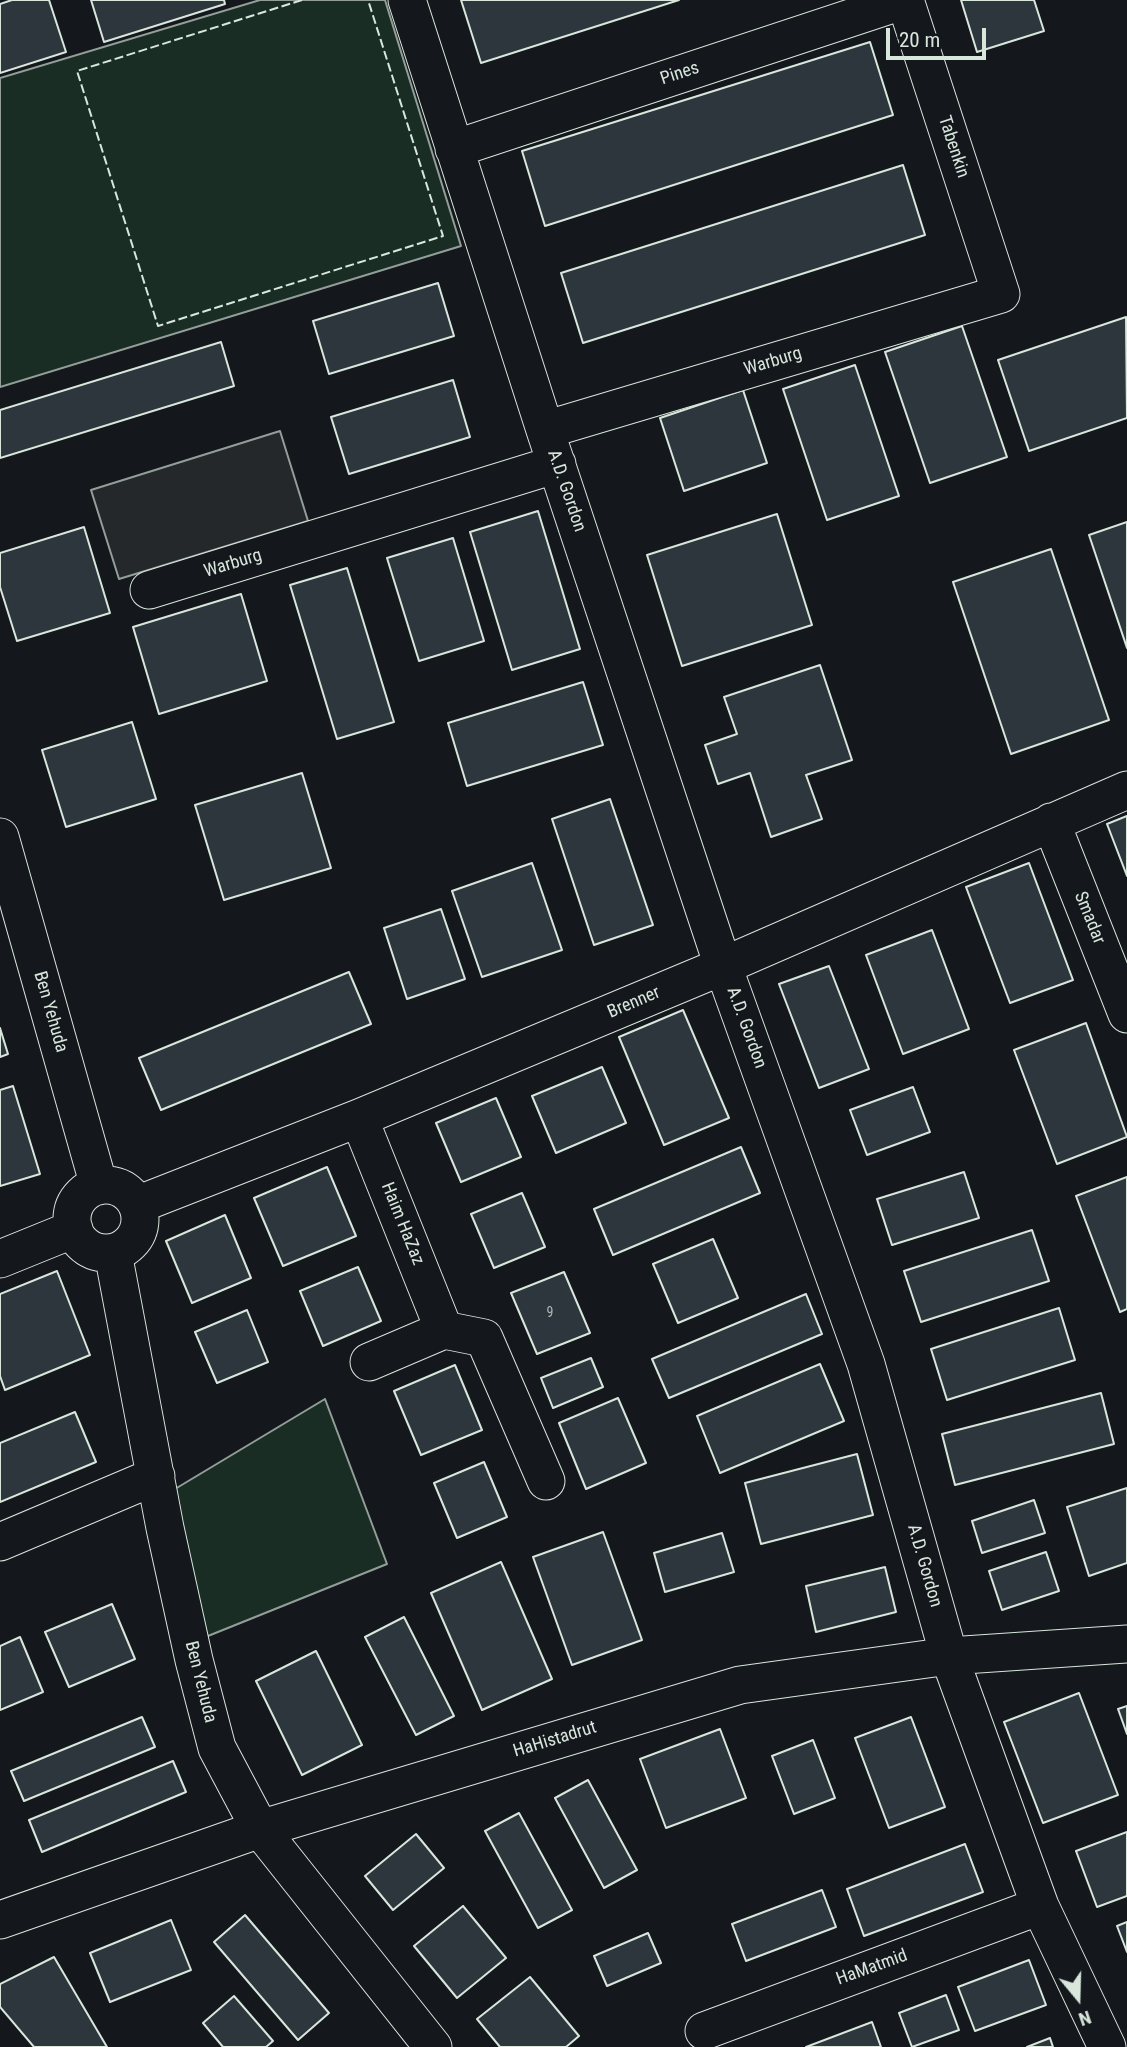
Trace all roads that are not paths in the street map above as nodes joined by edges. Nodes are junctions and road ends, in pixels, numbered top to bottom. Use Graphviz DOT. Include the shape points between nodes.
graph roads {
  1 [pos="407,0"];
  2 [pos="905,0"];
  3 [pos="454,149"];
  4 [pos="1001,294"];
  5 [pos="545,430"];
  6 [pos="557,464"];
  7 [pos="149,590"];
  8 [pos="1127,790"];
  9 [pos="1051,822"];
  10 [pos="0,837"];
  11 [pos="723,966"];
  12 [pos="1127,1014"];
  13 [pos="359,1118"];
  14 [pos="99,1186"];
  15 [pos="137,1205"];
  16 [pos="74,1229"];
  17 [pos="113,1253"];
  18 [pos="0,1259"];
  19 [pos="444,1330"];
  20 [pos="369,1362"];
  21 [pos="156,1476"];
  22 [pos="546,1481"];
  23 [pos="0,1542"];
  24 [pos="1127,1644"];
  25 [pos="949,1656"];
  26 [pos="260,1829"];
  27 [pos="1040,1906"];
  28 [pos="0,1920"];
  29 [pos="704,2031"];
  30 [pos="433,2047"];
  31 [pos="1107,2047"];
  1 -- 3 [label="street, A.D. Gordon"];
  2 -- 3 [label="street, Pines"];
  2 -- 4 [label="street, Tabenkin"];
  3 -- 5 [label="street, A.D. Gordon"];
  4 -- 5 [label="street, Warburg"];
  5 -- 6 [label="street, A.D. Gordon"];
  6 -- 7 [label="street, Warburg"];
  6 -- 11 [label="street, A.D. Gordon"];
  8 -- 9 [label="street, Brenner"];
  9 -- 11 [label="street, Brenner"];
  9 -- 12 [label="street, Smadar"];
  10 -- 14 [label="street, Ben Yehuda"];
  11 -- 13 [label="street, Brenner"];
  11 -- 25 [label="street, A.D. Gordon" via="866,1364"];
  13 -- 15 [label="street, Brenner"];
  13 -- 19 [label="street, Haim HaZaz"];
  14 -- 15 [label="street" via="126,1191"];
  14 -- 16 [label="street" via="77,1201"];
  15 -- 17 [label="street" via="141,1220 133,1241"];
  16 -- 17 [label="street" via="91,1250"];
  16 -- 18 [label="street"];
  17 -- 21 [label="street, Ben Yehuda"];
  19 -- 20 [label="street"];
  19 -- 22 [label="street" via="484,1338"];
  21 -- 23 [label="street"];
  21 -- 26 [label="street, Ben Yehuda" via="217,1748"];
  24 -- 25 [label="street, HaHistadrut"];
  25 -- 26 [label="street, HaHistadrut" via="740,1685"];
  25 -- 27 [label="street, A.D. Gordon"];
  26 -- 28 [label="street, HaHistadrut"];
  26 -- 30 [label="street, Ben Yehuda"];
  27 -- 29 [label="street, HaMatmid"];
  27 -- 31 [label="street, A.D. Gordon"];
}
